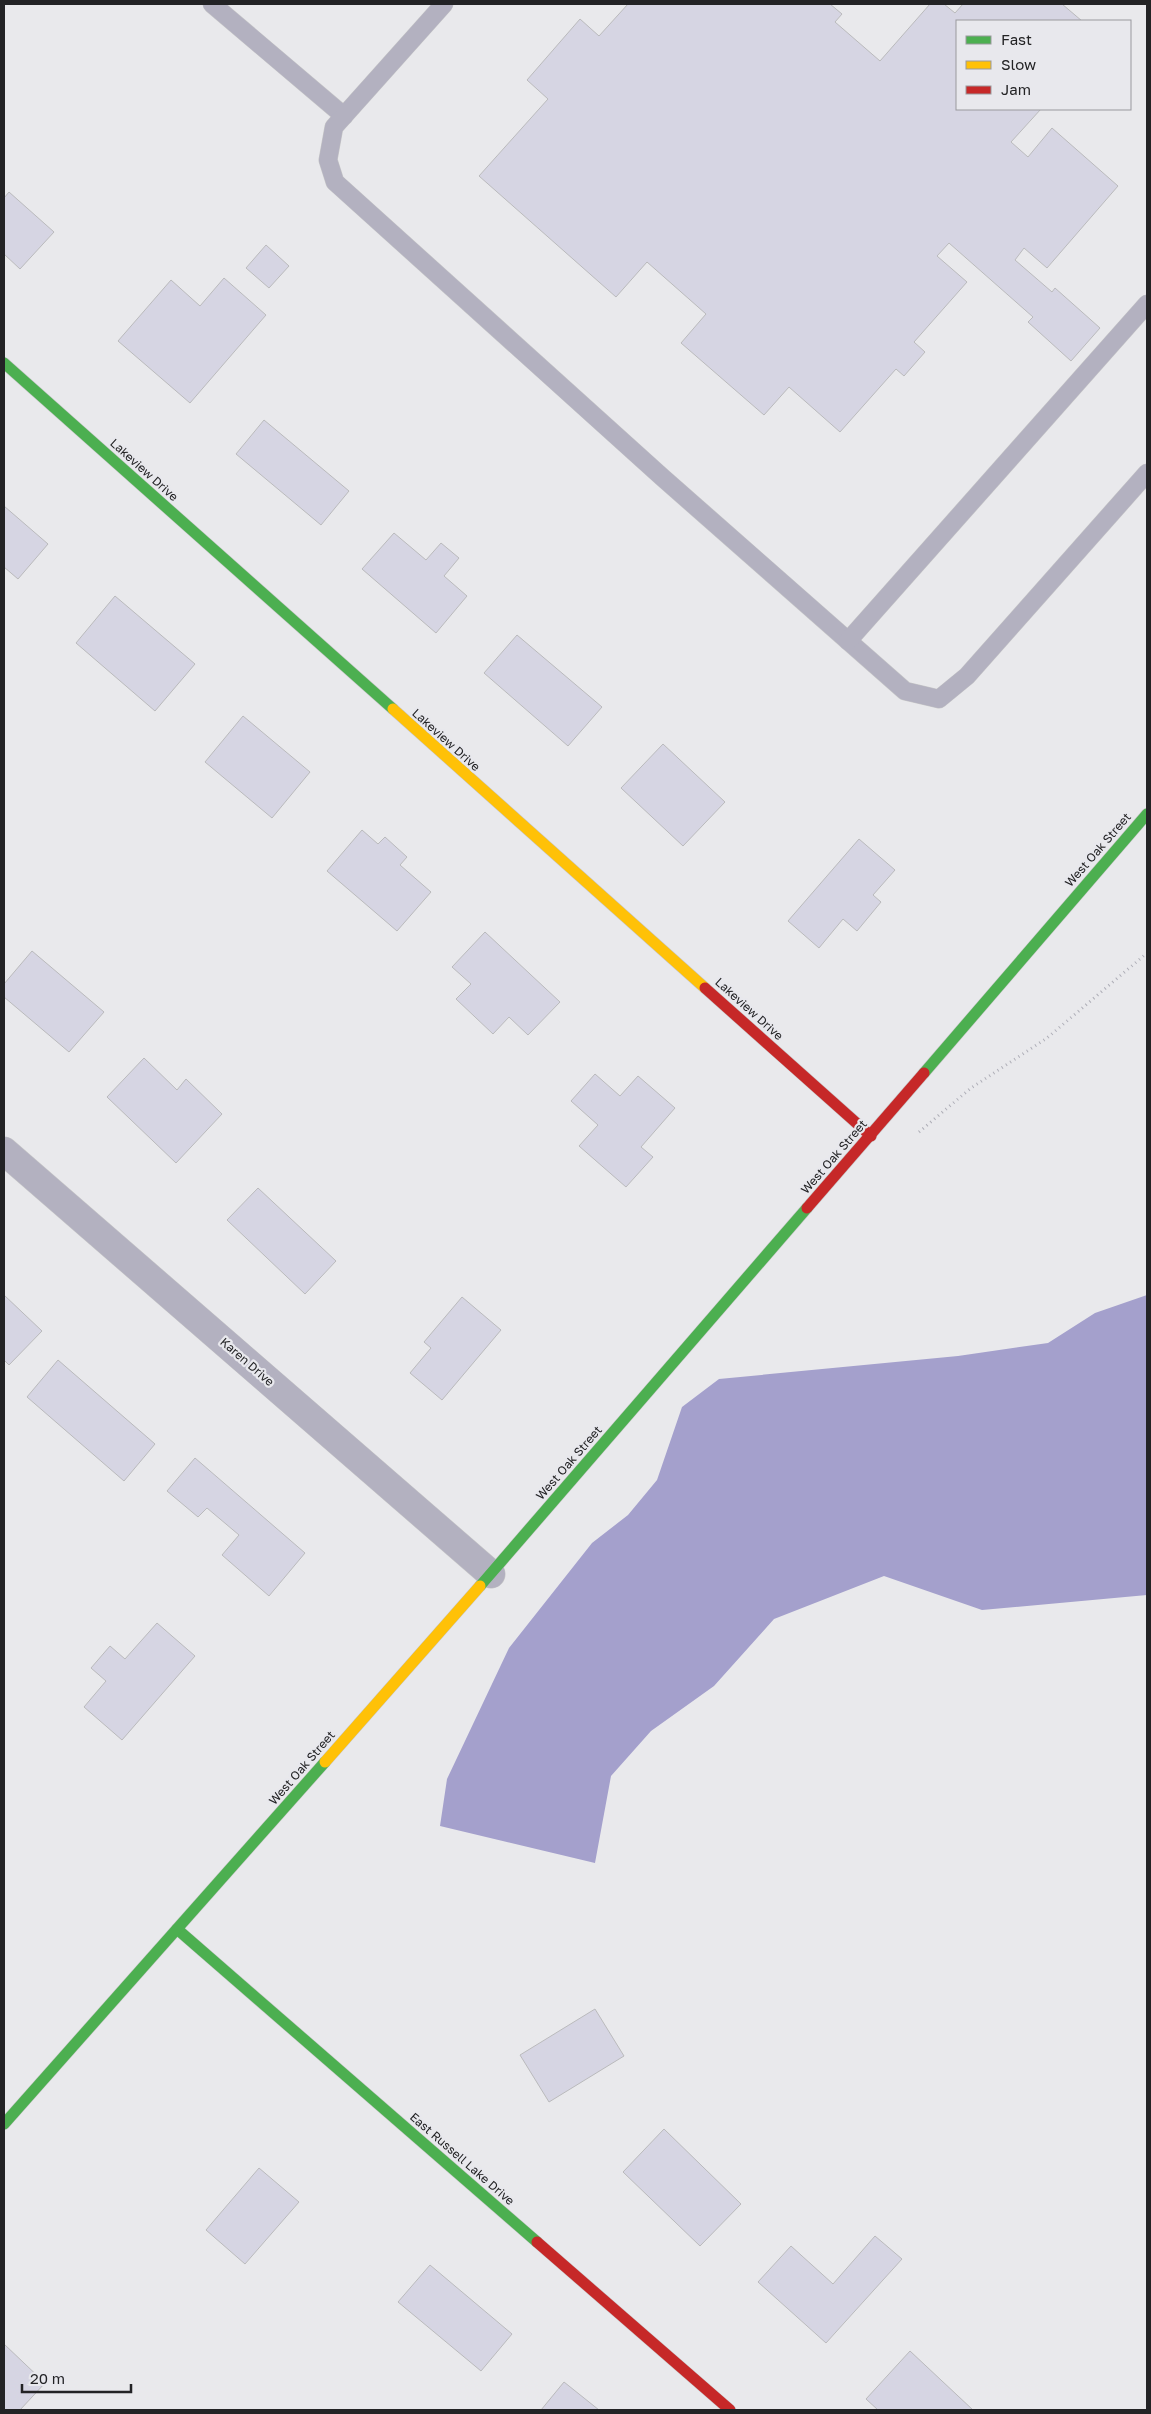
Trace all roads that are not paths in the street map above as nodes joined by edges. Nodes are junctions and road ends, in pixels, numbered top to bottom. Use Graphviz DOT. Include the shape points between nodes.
graph roads {
  1 [pos="212,4"];
  2 [pos="444,4"];
  3 [pos="344,116"];
  4 [pos="1147,304"];
  5 [pos="4,364"];
  6 [pos="1147,473"];
  7 [pos="848,641"];
  8 [pos="1147,814"];
  9 [pos="871,1136"];
  10 [pos="4,1151"];
  11 [pos="491,1574"];
  12 [pos="177,1929"];
  13 [pos="4,2124"];
  14 [pos="730,2410"];
  1 -- 3 [label="lane"];
  2 -- 3 [label="lane"];
  3 -- 7 [label="lane" via="334,127 328,160 335,182"];
  4 -- 7 [label="lane"];
  5 -- 9 [label="street, Lakeview Drive"];
  6 -- 7 [label="lane" via="967,676 939,698 905,691"];
  8 -- 9 [label="street, West Oak Street"];
  9 -- 11 [label="street, West Oak Street"];
  10 -- 11 [label="street, Karen Drive"];
  11 -- 12 [label="street, West Oak Street"];
  12 -- 13 [label="street, West Oak Street"];
  12 -- 14 [label="street, East Russell Lake Drive"];
}
